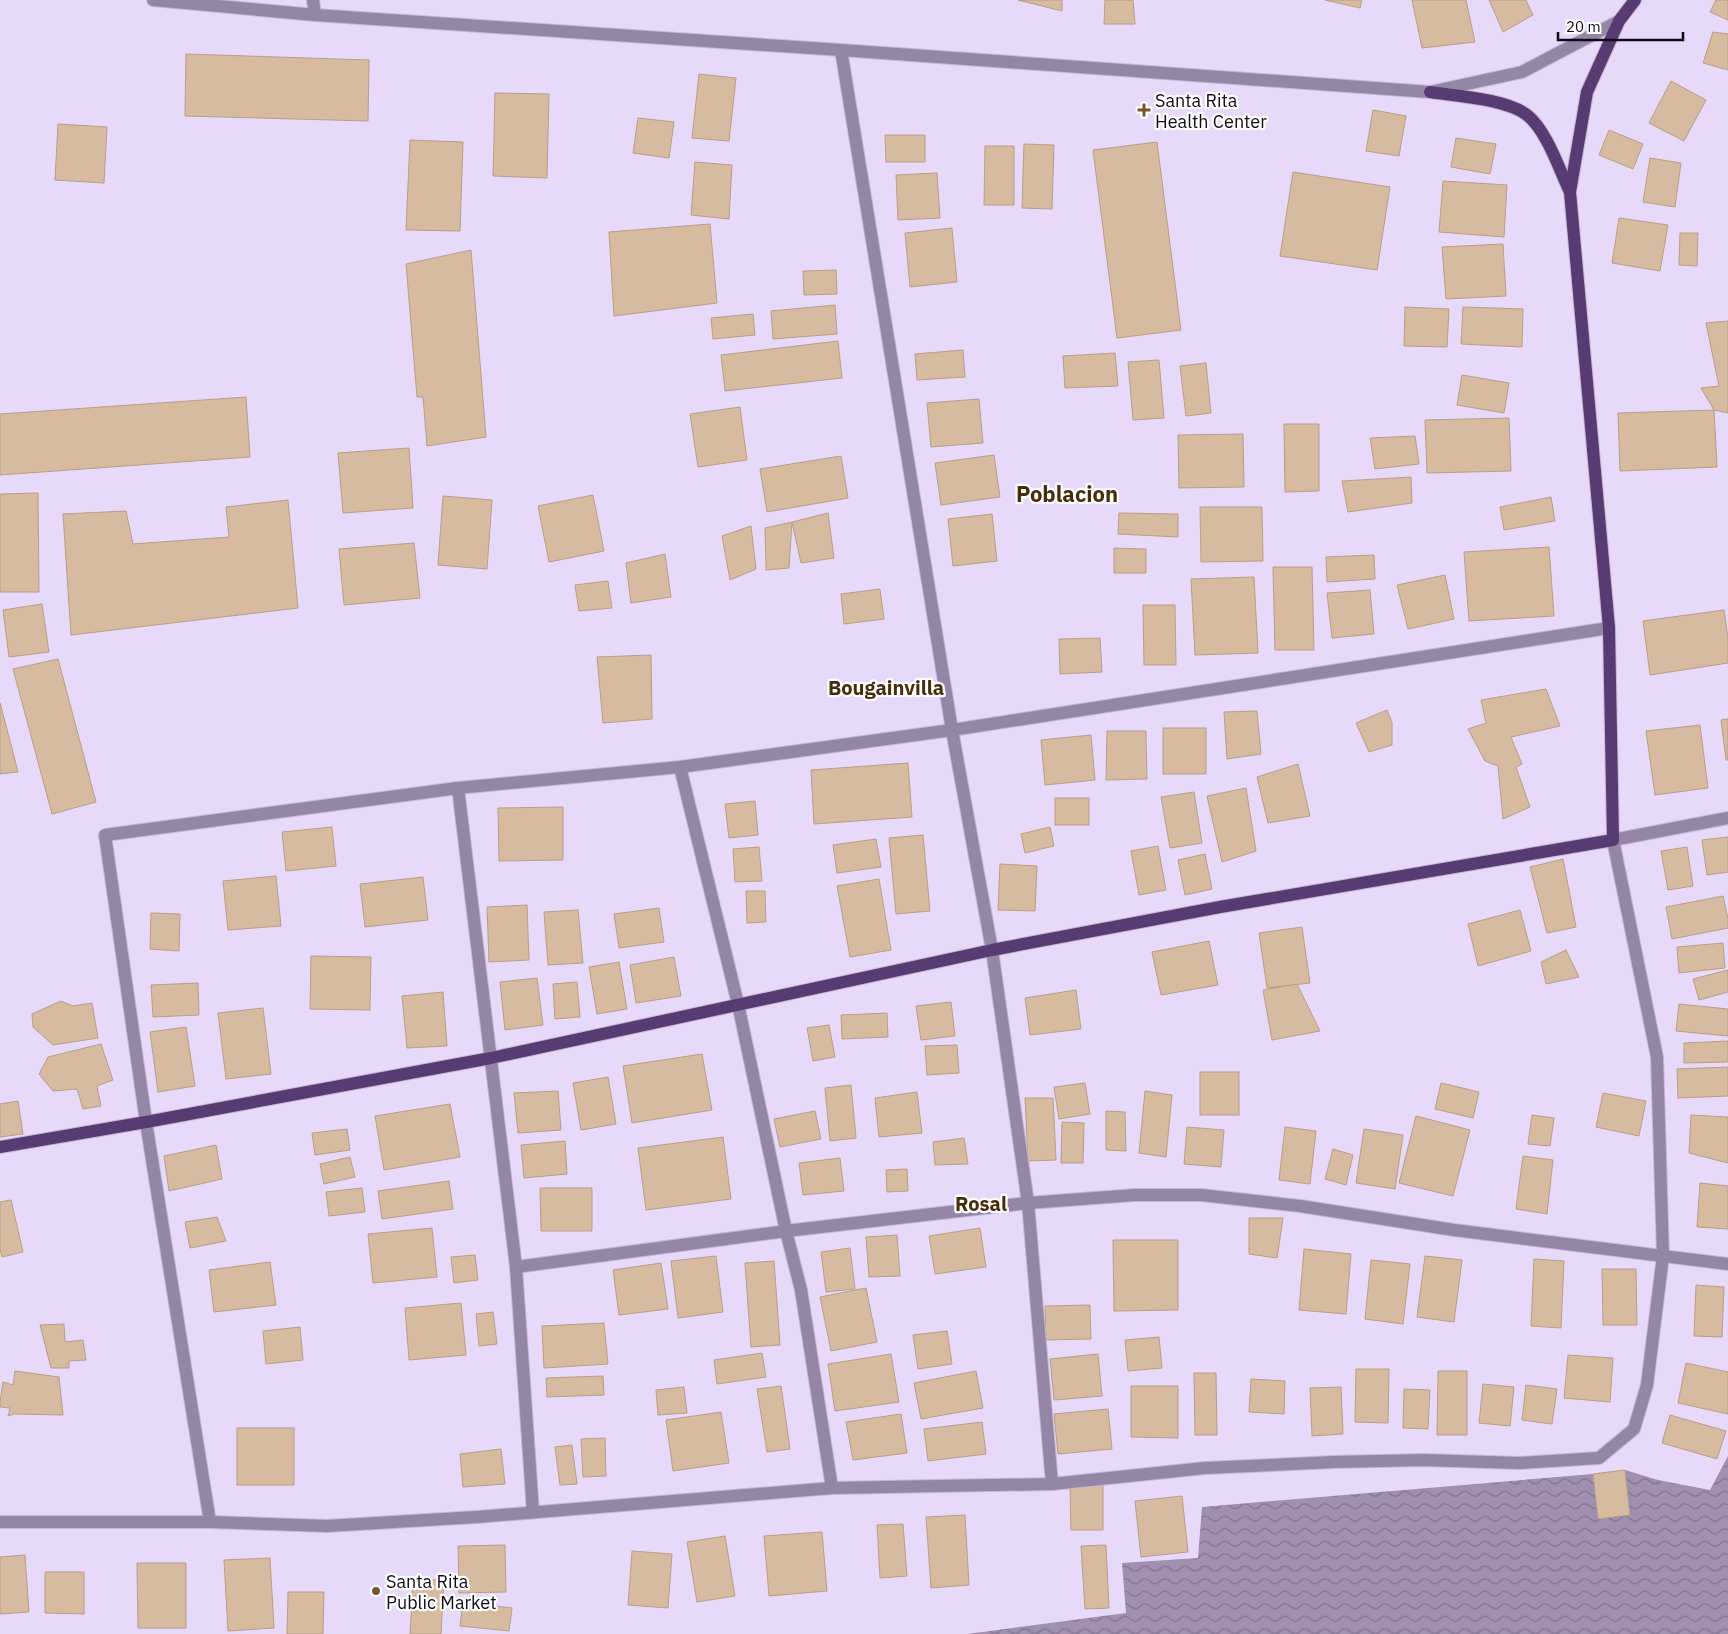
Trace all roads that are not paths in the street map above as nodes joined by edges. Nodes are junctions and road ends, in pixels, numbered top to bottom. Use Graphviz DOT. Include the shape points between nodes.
graph roads {
  1 [pos="153,0"];
  2 [pos="313,0"];
  3 [pos="1635,0"];
  4 [pos="203,2"];
  5 [pos="315,15"];
  6 [pos="1620,22"];
  7 [pos="841,50"];
  8 [pos="1430,92"];
  9 [pos="1570,192"];
  10 [pos="1610,628"];
  11 [pos="952,730"];
  12 [pos="680,767"];
  13 [pos="458,788"];
  14 [pos="1728,818"];
  15 [pos="1613,840"];
  16 [pos="992,950"];
  17 [pos="738,1004"];
  18 [pos="491,1058"];
  19 [pos="146,1122"];
  20 [pos="0,1147"];
  21 [pos="1028,1203"];
  22 [pos="786,1231"];
  23 [pos="1663,1256"];
  24 [pos="1728,1264"];
  25 [pos="516,1267"];
  26 [pos="1052,1484"];
  27 [pos="832,1488"];
  28 [pos="533,1512"];
  29 [pos="0,1522"];
  30 [pos="210,1522"];
  1 -- 4 [label="street"];
  2 -- 5 [label="street"];
  3 -- 6 [label="main road"];
  4 -- 5 [label="street"];
  5 -- 7 [label="street"];
  6 -- 8 [label="street" via="1522,72"];
  6 -- 9 [label="main road" via="1587,92"];
  7 -- 8 [label="street"];
  7 -- 11 [label="street"];
  8 -- 9 [label="main road" via="1506,104 1527,115 1543,134"];
  9 -- 10 [label="main road"];
  10 -- 11 [label="street"];
  10 -- 15 [label="main road"];
  11 -- 12 [label="street"];
  11 -- 16 [label="street"];
  12 -- 13 [label="street"];
  12 -- 17 [label="street"];
  13 -- 18 [label="street"];
  13 -- 19 [label="street" via="105,835"];
  14 -- 15 [label="street"];
  15 -- 16 [label="main road" via="1220,907"];
  15 -- 23 [label="street" via="1657,1057"];
  16 -- 17 [label="main road"];
  16 -- 21 [label="street"];
  17 -- 18 [label="main road"];
  17 -- 22 [label="street"];
  18 -- 19 [label="main road"];
  18 -- 25 [label="street"];
  19 -- 20 [label="main road"];
  19 -- 30 [label="street"];
  21 -- 22 [label="street"];
  21 -- 23 [label="street" via="1135,1195 1201,1195"];
  21 -- 26 [label="street"];
  22 -- 25 [label="street"];
  22 -- 27 [label="street" via="801,1290"];
  23 -- 24 [label="street"];
  23 -- 26 [label="street" via="1647,1385 1634,1429 1599,1458 1520,1463 1423,1460 1204,1468"];
  25 -- 28 [label="street"];
  26 -- 27 [label="street"];
  27 -- 28 [label="street"];
  28 -- 30 [label="street" via="328,1526"];
  29 -- 30 [label="street"];
}
